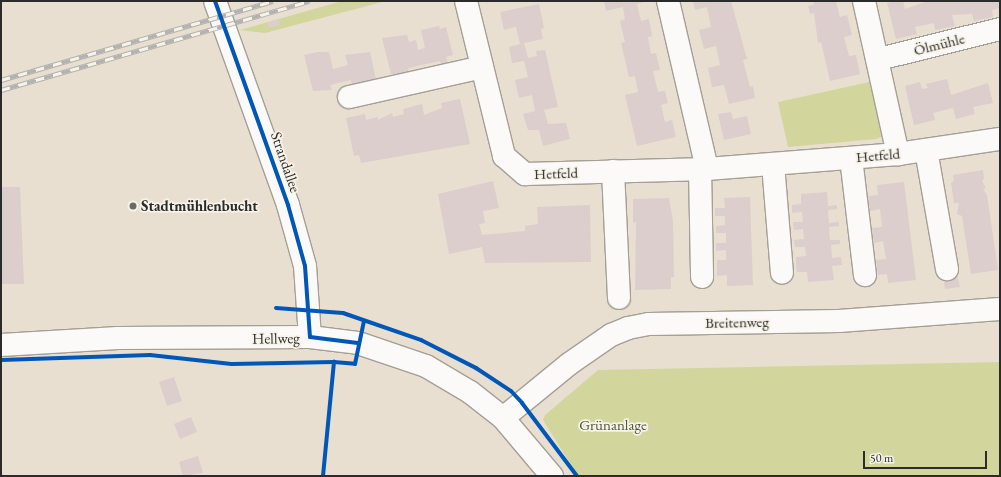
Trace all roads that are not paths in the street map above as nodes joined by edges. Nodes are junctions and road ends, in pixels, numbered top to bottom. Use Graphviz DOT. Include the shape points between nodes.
graph roads {
  1 [pos="215,1"];
  2 [pos="466,1"];
  3 [pos="668,1"];
  4 [pos="864,1"];
  5 [pos="1000,29"];
  6 [pos="878,59"];
  7 [pos="482,67"];
  8 [pos="349,97"];
  9 [pos="1000,139"];
  10 [pos="926,150"];
  11 [pos="898,154"];
  12 [pos="851,158"];
  13 [pos="773,164"];
  14 [pos="704,169"];
  15 [pos="613,172"];
  16 [pos="947,269"];
  17 [pos="782,273"];
  18 [pos="865,275"];
  19 [pos="702,277"];
  20 [pos="619,298"];
  21 [pos="1000,309"];
  22 [pos="310,337"];
  23 [pos="1,345"];
  24 [pos="503,418"];
  25 [pos="552,476"];
  1 -- 22 [label="street, Strandallee" via="271,150 292,220 305,266"];
  2 -- 7 [label="street, Hetfeld"];
  3 -- 14 [label="street"];
  4 -- 6 [label="street"];
  5 -- 6 [label="street, Ölmühle"];
  6 -- 11 [label="street"];
  7 -- 8 [label="street"];
  7 -- 15 [label="street, Hetfeld" via="504,156 525,174"];
  9 -- 10 [label="street, Hetfeld"];
  10 -- 11 [label="street, Hetfeld"];
  10 -- 16 [label="street"];
  11 -- 12 [label="street, Hetfeld"];
  12 -- 13 [label="street, Hetfeld"];
  12 -- 18 [label="street"];
  13 -- 14 [label="street, Hetfeld"];
  13 -- 17 [label="street"];
  14 -- 15 [label="street, Hetfeld"];
  14 -- 19 [label="street"];
  15 -- 20 [label="street"];
  21 -- 24 [label="street, Breitenweg" via="839,321 649,324 628,328 611,335 569,364"];
  22 -- 23 [label="street, Hellweg" via="118,338"];
  22 -- 24 [label="street, Hellweg" via="358,343 426,366 470,392"];
  24 -- 25 [label="street, Hellweg"];
}
